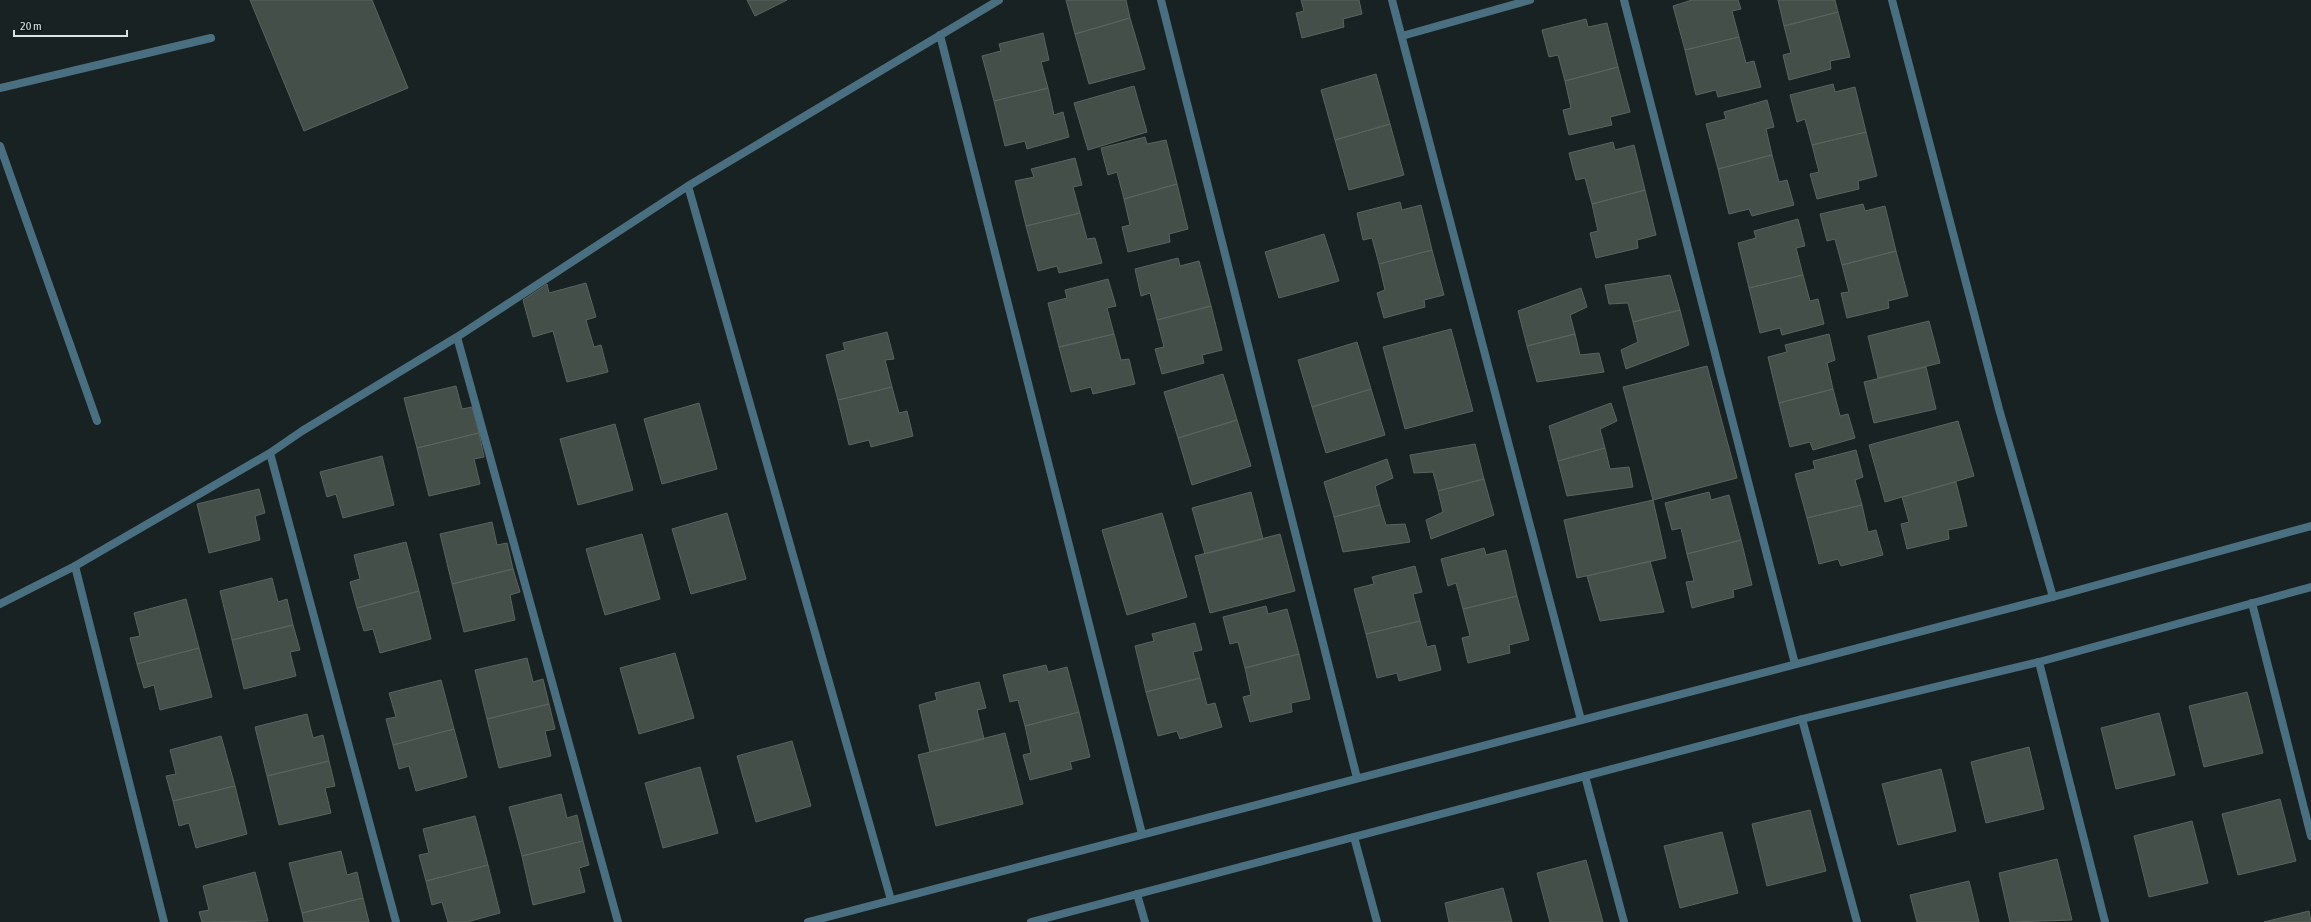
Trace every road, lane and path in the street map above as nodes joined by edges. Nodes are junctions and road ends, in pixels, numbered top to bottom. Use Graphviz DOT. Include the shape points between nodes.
graph roads {
  1 [pos="999,0"];
  2 [pos="1161,0"];
  3 [pos="1392,0"];
  4 [pos="1530,0"];
  5 [pos="1624,0"];
  6 [pos="1892,0"];
  7 [pos="940,35"];
  8 [pos="1402,36"];
  9 [pos="211,38"];
  10 [pos="0,88"];
  11 [pos="0,146"];
  12 [pos="688,186"];
  13 [pos="457,337"];
  14 [pos="96,421"];
  15 [pos="270,453"];
  16 [pos="2311,526"];
  17 [pos="75,566"];
  18 [pos="2311,587"];
  19 [pos="2054,597"];
  20 [pos="2252,603"];
  21 [pos="0,604"];
  22 [pos="2039,662"];
  23 [pos="1796,664"];
  24 [pos="1802,719"];
  25 [pos="1581,720"];
  26 [pos="1585,776"];
  27 [pos="1357,778"];
  28 [pos="1142,834"];
  29 [pos="2311,836"];
  30 [pos="1354,837"];
  31 [pos="1137,894"];
  32 [pos="890,900"];
  33 [pos="164,922"];
  34 [pos="396,922"];
  35 [pos="618,922"];
  36 [pos="808,922"];
  37 [pos="1032,922"];
  38 [pos="1145,922"];
  39 [pos="1377,922"];
  40 [pos="1624,922"];
  41 [pos="1857,922"];
  42 [pos="2105,922"];
  1 -- 7 [label="street"];
  2 -- 27 [label="street"];
  3 -- 8 [label="street"];
  4 -- 8 [label="street"];
  5 -- 23 [label="street"];
  6 -- 19 [label="street" via="1997,401"];
  7 -- 12 [label="street"];
  7 -- 28 [label="street"];
  8 -- 25 [label="street"];
  9 -- 10 [label="street"];
  11 -- 14 [label="street"];
  12 -- 13 [label="street"];
  12 -- 32 [label="street"];
  13 -- 15 [label="street"];
  13 -- 35 [label="street"];
  15 -- 17 [label="street"];
  15 -- 34 [label="street"];
  16 -- 19 [label="street"];
  17 -- 21 [label="street"];
  17 -- 33 [label="street"];
  18 -- 20 [label="street"];
  19 -- 23 [label="street"];
  20 -- 22 [label="street"];
  20 -- 29 [label="street"];
  22 -- 24 [label="street"];
  22 -- 42 [label="street"];
  23 -- 25 [label="street"];
  24 -- 26 [label="street"];
  24 -- 41 [label="street"];
  25 -- 27 [label="street"];
  26 -- 30 [label="street"];
  26 -- 40 [label="street"];
  27 -- 28 [label="street"];
  28 -- 32 [label="street"];
  30 -- 31 [label="street"];
  30 -- 39 [label="street"];
  31 -- 37 [label="street"];
  31 -- 38 [label="street"];
  32 -- 36 [label="street"];
}
